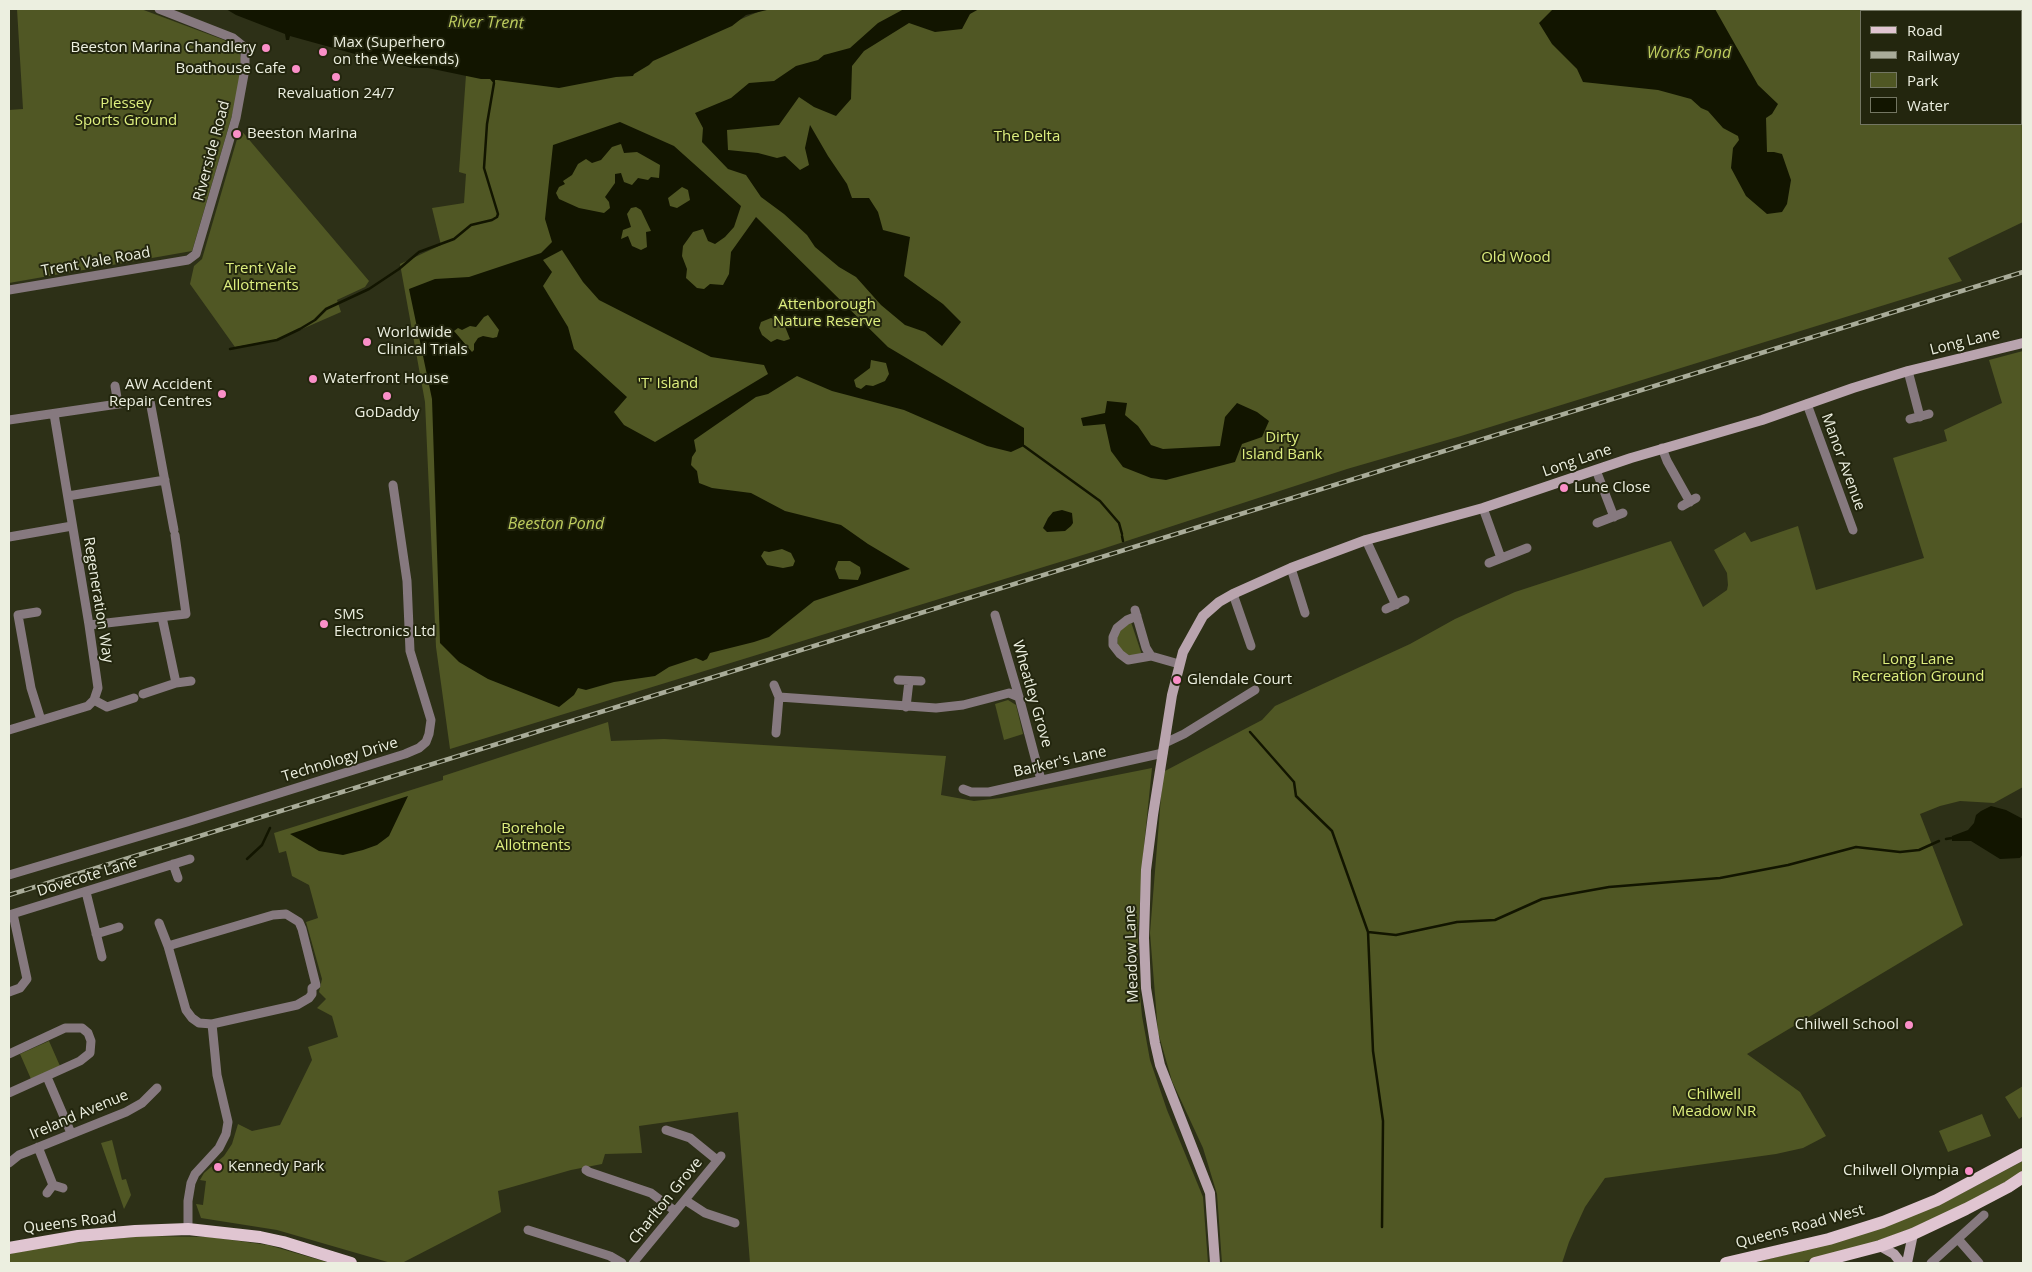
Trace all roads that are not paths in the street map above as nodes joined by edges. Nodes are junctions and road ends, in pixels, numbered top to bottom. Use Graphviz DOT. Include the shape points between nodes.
graph roads {
  1 [pos="159,9"];
  2 [pos="188,260"];
  3 [pos="9,290"];
  4 [pos="2023,343"];
  5 [pos="1908,371"];
  6 [pos="115,386"];
  7 [pos="118,404"];
  8 [pos="1807,404"];
  9 [pos="54,414"];
  10 [pos="1930,414"];
  11 [pos="9,420"];
  12 [pos="1662,448"];
  13 [pos="1596,470"];
  14 [pos="165,480"];
  15 [pos="393,485"];
  16 [pos="68,496"];
  17 [pos="1689,502"];
  18 [pos="1483,508"];
  19 [pos="1623,513"];
  20 [pos="1614,517"];
  21 [pos="1596,523"];
  22 [pos="72,526"];
  23 [pos="1853,530"];
  24 [pos="9,537"];
  25 [pos="1366,540"];
  26 [pos="1527,548"];
  27 [pos="1501,558"];
  28 [pos="1489,563"];
  29 [pos="1291,568"];
  30 [pos="1233,594"];
  31 [pos="1404,600"];
  32 [pos="1396,605"];
  33 [pos="1386,609"];
  34 [pos="37,612"];
  35 [pos="1305,613"];
  36 [pos="18,614"];
  37 [pos="994,615"];
  38 [pos="9,616"];
  39 [pos="162,617"];
  40 [pos="90,625"];
  41 [pos="1251,646"];
  42 [pos="1151,656"];
  43 [pos="1178,664"];
  44 [pos="898,680"];
  45 [pos="192,681"];
  46 [pos="909,681"];
  47 [pos="921,682"];
  48 [pos="176,683"];
  49 [pos="774,685"];
  50 [pos="1255,690"];
  51 [pos="779,697"];
  52 [pos="1020,697"];
  53 [pos="1243,698"];
  54 [pos="94,700"];
  55 [pos="1250,706"];
  56 [pos="906,707"];
  57 [pos="41,720"];
  58 [pos="9,730"];
  59 [pos="776,733"];
  60 [pos="1164,748"];
  61 [pos="1041,780"];
  62 [pos="962,789"];
  63 [pos="190,859"];
  64 [pos="173,864"];
  65 [pos="9,875"];
  66 [pos="178,878"];
  67 [pos="86,892"];
  68 [pos="11,915"];
  69 [pos="159,923"];
  70 [pos="119,928"];
  71 [pos="96,934"];
  72 [pos="168,946"];
  73 [pos="102,957"];
  74 [pos="9,992"];
  75 [pos="212,1024"];
  76 [pos="9,1054"];
  77 [pos="47,1077"];
  78 [pos="157,1088"];
  79 [pos="9,1093"];
  80 [pos="666,1130"];
  81 [pos="71,1133"];
  82 [pos="38,1147"];
  83 [pos="2023,1154"];
  84 [pos="9,1163"];
  85 [pos="586,1170"];
  86 [pos="2023,1177"];
  87 [pos="53,1185"];
  88 [pos="63,1188"];
  89 [pos="47,1193"];
  90 [pos="685,1200"];
  91 [pos="675,1211"];
  92 [pos="1984,1215"];
  93 [pos="735,1223"];
  94 [pos="188,1230"];
  95 [pos="528,1230"];
  96 [pos="1913,1234"];
  97 [pos="1958,1239"];
  98 [pos="1880,1246"];
  99 [pos="9,1248"];
  100 [pos="638,1261"];
  101 [pos="351,1263"];
  102 [pos="622,1263"];
  103 [pos="1216,1263"];
  104 [pos="1726,1263"];
  105 [pos="1815,1263"];
  106 [pos="1900,1263"];
  107 [pos="1906,1263"];
  108 [pos="1931,1263"];
  109 [pos="1979,1263"];
  1 -- 2 [label="street, Riverside Road" via="233,38 243,46 245,53 236,118 199,247"];
  2 -- 3 [label="street, Trent Vale Road"];
  4 -- 5 [label="street, Long Lane"];
  5 -- 8 [label="street, Long Lane"];
  5 -- 10 [label="street" via="1915,418"];
  6 -- 7 [label="street"];
  7 -- 9 [label="street"];
  7 -- 14 [label="street" via="150,401"];
  8 -- 12 [label="street, Long Lane" via="1722,433"];
  8 -- 23 [label="street, Manor Avenue"];
  9 -- 11 [label="street"];
  9 -- 16 [label="street, Regeneration Way"];
  12 -- 13 [label="street, Long Lane"];
  12 -- 17 [label="street"];
  13 -- 18 [label="street, Long Lane"];
  13 -- 20 [label="street"];
  14 -- 16 [label="street"];
  14 -- 39 [label="street" via="186,614"];
  15 -- 65 [label="street, Technology Drive" via="407,580 410,651 431,720 426,742 405,754"];
  16 -- 22 [label="street, Regeneration Way"];
  18 -- 25 [label="street, Long Lane"];
  18 -- 27 [label="street"];
  19 -- 20 [label="street"];
  20 -- 21 [label="street"];
  22 -- 24 [label="street"];
  22 -- 40 [label="street, Regeneration Way"];
  25 -- 29 [label="street, Long Lane"];
  25 -- 32 [label="street"];
  26 -- 27 [label="street"];
  27 -- 28 [label="street"];
  29 -- 30 [label="street, Long Lane"];
  29 -- 35 [label="street"];
  30 -- 41 [label="street"];
  30 -- 43 [label="street, Long Lane" via="1203,616"];
  31 -- 32 [label="street"];
  32 -- 33 [label="street"];
  34 -- 36 [label="street"];
  36 -- 38 [label="street"];
  36 -- 57 [label="street" via="31,688"];
  37 -- 52 [label="street, Wheatley Grove"];
  39 -- 40 [label="street"];
  39 -- 48 [label="street"];
  40 -- 54 [label="street, Regeneration Way" via="98,688"];
  42 -- 42 [label="street" via="1146,648 1136,613 1117,628 1113,645 1128,660"];
  42 -- 43 [label="street"];
  43 -- 60 [label="street, Meadow Lane"];
  44 -- 46 [label="street"];
  45 -- 48 [label="street"];
  46 -- 47 [label="street"];
  46 -- 56 [label="street"];
  48 -- 54 [label="street" via="107,707"];
  49 -- 51 [label="street"];
  50 -- 53 [label="street"];
  51 -- 56 [label="street"];
  51 -- 59 [label="street"];
  52 -- 56 [label="street" via="1009,692 955,707"];
  52 -- 61 [label="street, Wheatley Grove"];
  53 -- 55 [label="street"];
  53 -- 60 [label="street"];
  54 -- 57 [label="street" via="88,706"];
  57 -- 58 [label="street"];
  60 -- 61 [label="street, Barker's Lane"];
  60 -- 103 [label="street, Meadow Lane" via="1146,870 1144,938 1147,996 1160,1065 1210,1193"];
  61 -- 62 [label="street, Barker's Lane" via="989,792"];
  63 -- 64 [label="street, Dovecote Lane"];
  64 -- 66 [label="street"];
  64 -- 67 [label="street, Dovecote Lane"];
  67 -- 68 [label="street, Dovecote Lane"];
  67 -- 71 [label="street"];
  68 -- 74 [label="street" via="26,979 20,988"];
  69 -- 72 [label="street"];
  70 -- 71 [label="street"];
  71 -- 73 [label="street"];
  72 -- 75 [label="street" via="186,1010 199,1023"];
  72 -- 75 [label="street" via="273,915 286,914 302,929 316,979 309,998 297,1004"];
  75 -- 94 [label="street" via="217,1075 228,1122 219,1148 191,1183"];
  76 -- 77 [label="street" via="65,1028 82,1028 92,1041 90,1052 80,1062"];
  77 -- 79 [label="street"];
  77 -- 81 [label="street"];
  78 -- 81 [label="street, Ireland Avenue" via="132,1109"];
  80 -- 90 [label="street, Charlton Grove" via="690,1138 719,1158"];
  81 -- 82 [label="street, Ireland Avenue"];
  82 -- 84 [label="street, Ireland Avenue"];
  82 -- 87 [label="street"];
  83 -- 104 [label="main road, Queens Road West" via="1938,1200 1883,1222 1829,1239"];
  85 -- 91 [label="street" via="651,1193"];
  86 -- 96 [label="main road"];
  87 -- 88 [label="street"];
  87 -- 89 [label="street"];
  90 -- 91 [label="street, Charlton Grove"];
  90 -- 93 [label="street" via="704,1213"];
  91 -- 100 [label="street, Charlton Grove"];
  92 -- 97 [label="street"];
  94 -- 99 [label="main road, Queens Road" via="78,1236"];
  94 -- 101 [label="main road" via="260,1237"];
  95 -- 102 [label="street" via="610,1256"];
  96 -- 98 [label="main road"];
  96 -- 107 [label="street"];
  97 -- 108 [label="street"];
  97 -- 109 [label="street"];
  98 -- 105 [label="main road"];
  98 -- 106 [label="street" via="1894,1254"];
}
